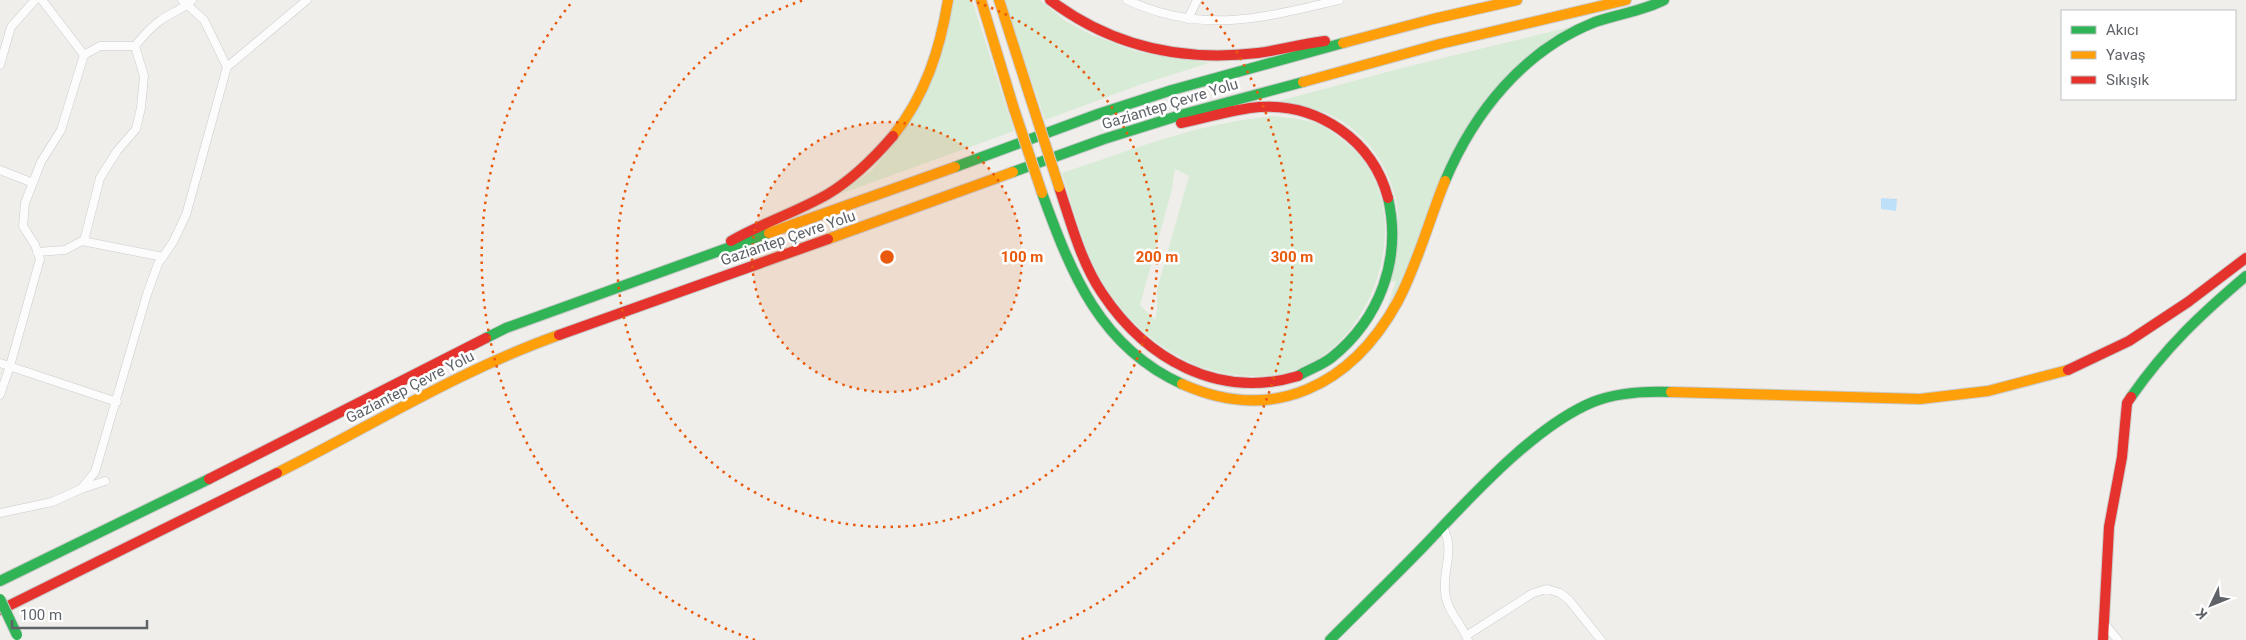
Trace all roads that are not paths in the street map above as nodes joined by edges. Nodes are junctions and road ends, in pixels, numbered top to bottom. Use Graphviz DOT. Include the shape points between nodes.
graph roads {
  1 [pos="35,0"];
  2 [pos="42,0"];
  3 [pos="307,0"];
  4 [pos="948,0"];
  5 [pos="980,0"];
  6 [pos="998,0"];
  7 [pos="1050,0"];
  8 [pos="1126,0"];
  9 [pos="1198,0"];
  10 [pos="1339,0"];
  11 [pos="1517,0"];
  12 [pos="1626,0"];
  13 [pos="1664,0"];
  14 [pos="188,1"];
  15 [pos="1330,1"];
  16 [pos="1188,19"];
  17 [pos="1358,38"];
  18 [pos="135,46"];
  19 [pos="84,55"];
  20 [pos="0,65"];
  21 [pos="228,67"];
  22 [pos="1104,139"];
  23 [pos="0,170"];
  24 [pos="33,183"];
  25 [pos="84,241"];
  26 [pos="37,252"];
  27 [pos="707,255"];
  28 [pos="163,257"];
  29 [pos="2246,258"];
  30 [pos="2246,276"];
  31 [pos="0,363"];
  32 [pos="10,366"];
  33 [pos="0,395"];
  34 [pos="117,402"];
  35 [pos="106,481"];
  36 [pos="81,489"];
  37 [pos="0,513"];
  38 [pos="1444,527"];
  39 [pos="0,581"];
  40 [pos="0,600"];
  41 [pos="0,610"];
  42 [pos="2103,622"];
  43 [pos="18,637"];
  44 [pos="1467,638"];
  45 [pos="1330,640"];
  46 [pos="1601,640"];
  47 [pos="2103,640"];
  48 [pos="2118,640"];
  1 -- 20 [label="street" via="11,27"];
  2 -- 19 [label="street"];
  3 -- 21 [label="street"];
  4 -- 27 [label="main road" via="940,44 917,100 902,125 876,156 831,192 802,208 751,228"];
  5 -- 13 [label="main road, bridge" via="1058,239 1078,285 1104,325 1140,359 1185,386 1209,395 1272,401 1292,397 1338,374 1359,357 1382,328 1408,278 1455,157 1481,114 1512,78 1542,52 1581,28"];
  6 -- 22 [label="main road, bridge" via="1088,266 1115,312 1142,340 1207,378 1250,385 1302,376 1348,343 1365,322 1389,270 1392,225 1385,183 1366,150 1350,134 1310,113 1262,107"];
  7 -- 17 [label="main road" via="1079,21 1116,38 1172,53 1198,56 1252,54 1312,42"];
  8 -- 16 [label="street"];
  9 -- 16 [label="street"];
  10 -- 15 [label="street"];
  11 -- 17 [label="main road, Gaziantep Çevre Yolu"];
  12 -- 22 [label="main road, Gaziantep Çevre Yolu" via="1371,62"];
  14 -- 18 [label="street" via="160,20"];
  14 -- 21 [label="street" via="204,20"];
  15 -- 16 [label="street" via="1304,10 1256,18 1227,21"];
  17 -- 27 [label="main road, Gaziantep Çevre Yolu" via="1107,111"];
  18 -- 19 [label="street" via="100,46"];
  18 -- 25 [label="street" via="144,76 136,129 100,178"];
  19 -- 24 [label="street" via="61,130"];
  21 -- 28 [label="street" via="186,215"];
  22 -- 41 [label="main road, Gaziantep Çevre Yolu" via="522,348"];
  23 -- 24 [label="street"];
  24 -- 26 [label="street" via="25,203 23,226"];
  25 -- 26 [label="street" via="65,250"];
  25 -- 28 [label="street"];
  26 -- 32 [label="street" via="40,259"];
  27 -- 39 [label="main road, Gaziantep Çevre Yolu" via="506,328 270,450"];
  28 -- 34 [label="street" via="146,294"];
  29 -- 38 [label="main road" via="2129,341 2063,372 1988,391 1920,399 1644,392 1590,403 1523,450"];
  30 -- 42 [label="main road" via="2198,317 2161,357 2127,403 2122,457 2108,527"];
  31 -- 32 [label="street"];
  32 -- 33 [label="street"];
  32 -- 34 [label="street"];
  34 -- 36 [label="street" via="96,472"];
  35 -- 36 [label="street"];
  36 -- 37 [label="street" via="52,502"];
  38 -- 44 [label="street" via="1450,550 1444,591 1450,610"];
  38 -- 45 [label="main road"];
  40 -- 43 [label="main road, bridge"];
  42 -- 47 [label="main road"];
  42 -- 48 [label="street"];
  44 -- 46 [label="street" via="1533,592 1547,589 1569,600"];
}
